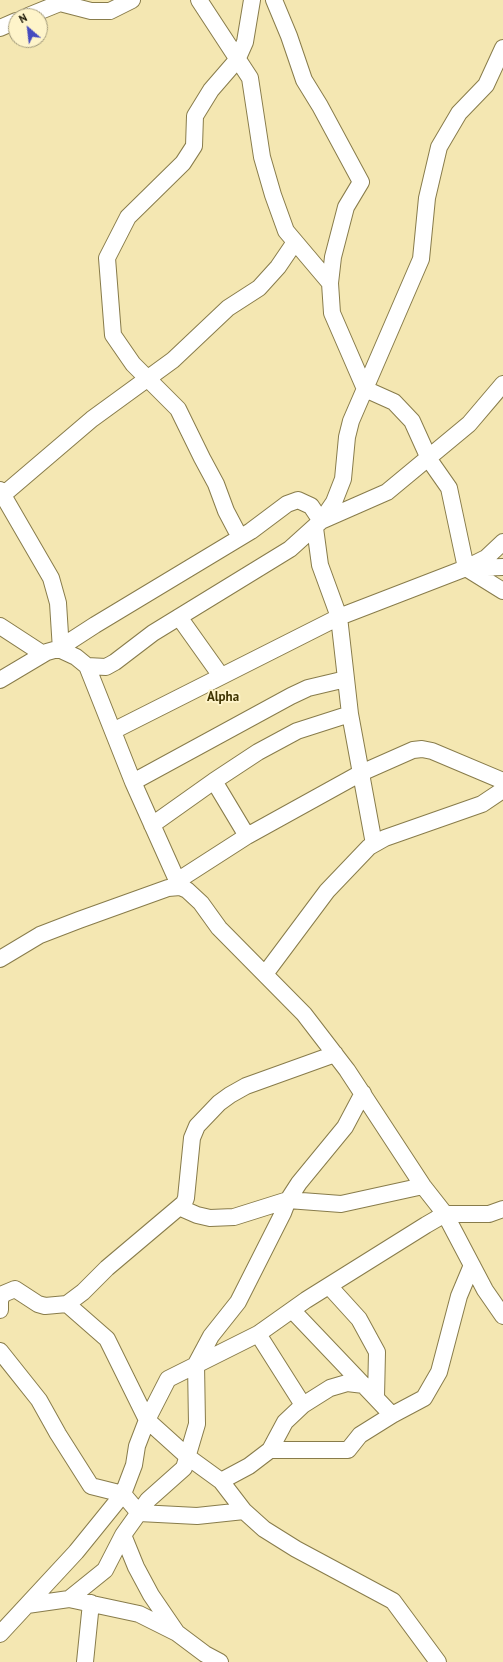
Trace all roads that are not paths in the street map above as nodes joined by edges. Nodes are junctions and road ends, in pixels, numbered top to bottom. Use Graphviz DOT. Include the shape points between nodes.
graph roads {
  1 [pos="132,0"];
  2 [pos="199,0"];
  3 [pos="252,0"];
  4 [pos="274,0"];
  5 [pos="48,8"];
  6 [pos="503,48"];
  7 [pos="237,60"];
  8 [pos="296,242"];
  9 [pos="330,283"];
  10 [pos="148,378"];
  11 [pos="503,384"];
  12 [pos="365,389"];
  13 [pos="427,455"];
  14 [pos="2,492"];
  15 [pos="318,524"];
  16 [pos="236,530"];
  17 [pos="503,542"];
  18 [pos="503,567"];
  19 [pos="466,568"];
  20 [pos="503,591"];
  21 [pos="179,617"];
  22 [pos="339,617"];
  23 [pos="0,626"];
  24 [pos="61,648"];
  25 [pos="43,654"];
  26 [pos="87,666"];
  27 [pos="221,676"];
  28 [pos="346,679"];
  29 [pos="0,680"];
  30 [pos="350,714"];
  31 [pos="113,731"];
  32 [pos="361,773"];
  33 [pos="214,781"];
  34 [pos="503,781"];
  35 [pos="133,782"];
  36 [pos="503,790"];
  37 [pos="152,825"];
  38 [pos="246,836"];
  39 [pos="374,844"];
  40 [pos="179,884"];
  41 [pos="0,959"];
  42 [pos="265,974"];
  43 [pos="335,1054"];
  44 [pos="363,1093"];
  45 [pos="423,1186"];
  46 [pos="288,1200"];
  47 [pos="181,1208"];
  48 [pos="503,1209"];
  49 [pos="445,1214"];
  50 [pos="472,1265"];
  51 [pos="329,1286"];
  52 [pos="67,1304"];
  53 [pos="0,1310"];
  54 [pos="292,1310"];
  55 [pos="503,1316"];
  56 [pos="258,1334"];
  57 [pos="0,1351"];
  58 [pos="196,1364"];
  59 [pos="364,1385"];
  60 [pos="376,1397"];
  61 [pos="303,1405"];
  62 [pos="392,1415"];
  63 [pos="147,1420"];
  64 [pos="270,1450"];
  65 [pos="188,1457"];
  66 [pos="221,1481"];
  67 [pos="123,1494"];
  68 [pos="244,1511"];
  69 [pos="139,1513"];
  70 [pos="123,1535"];
  71 [pos="69,1599"];
  72 [pos="91,1604"];
  73 [pos="27,1605"];
  74 [pos="177,1633"];
  75 [pos="0,1634"];
  76 [pos="85,1662"];
  77 [pos="220,1662"];
  78 [pos="438,1662"];
  1 -- 5 [label="street" via="110,12 92,11 60,3"];
  2 -- 7 [label="street"];
  3 -- 7 [label="street" via="245,42"];
  4 -- 9 [label="street" via="304,80 361,182 346,207 333,257"];
  6 -- 12 [label="street" via="486,85 459,113 439,147 427,198 421,259"];
  7 -- 8 [label="street" via="250,78 262,157 273,195 286,231"];
  7 -- 10 [label="street" via="211,90 195,116 194,146 183,163 128,217 108,258 113,335 133,364"];
  8 -- 9 [label="street"];
  8 -- 10 [label="street" via="259,288 228,308 173,360"];
  9 -- 12 [label="street" via="332,313"];
  10 -- 14 [label="street" via="92,418"];
  10 -- 16 [label="street" via="178,409"];
  11 -- 13 [label="street" via="469,424"];
  12 -- 13 [label="street" via="394,402 408,416"];
  12 -- 15 [label="street" via="347,437 343,479 334,502"];
  13 -- 15 [label="street" via="387,492"];
  13 -- 19 [label="street" via="450,488"];
  14 -- 24 [label="street" via="51,578 58,603"];
  15 -- 21 [label="street" via="290,549"];
  15 -- 22 [label="street" via="320,565"];
  15 -- 24 [label="street" via="310,506 298,500 287,504 251,531 95,624"];
  17 -- 19 [label="street" via="486,558"];
  18 -- 19 [label="street"];
  19 -- 20 [label="street"];
  19 -- 22 [label="street"];
  21 -- 26 [label="street" via="106,667"];
  21 -- 27 [label="street"];
  22 -- 27 [label="street"];
  22 -- 28 [label="street"];
  23 -- 25 [label="street"];
  24 -- 25 [label="street"];
  24 -- 26 [label="street"];
  25 -- 29 [label="street"];
  26 -- 31 [label="street"];
  27 -- 31 [label="street"];
  28 -- 30 [label="street"];
  28 -- 35 [label="street" via="308,688 291,696"];
  30 -- 32 [label="street"];
  30 -- 33 [label="street" via="297,731 258,752"];
  31 -- 35 [label="street"];
  32 -- 34 [label="street" via="413,750 422,749"];
  32 -- 38 [label="street"];
  32 -- 39 [label="street"];
  33 -- 37 [label="street"];
  33 -- 38 [label="street"];
  35 -- 37 [label="street"];
  36 -- 39 [label="street" via="482,804"];
  37 -- 40 [label="street"];
  38 -- 40 [label="street"];
  39 -- 42 [label="street" via="327,890"];
  40 -- 41 [label="street" via="40,935"];
  40 -- 42 [label="street" via="201,903 219,928"];
  42 -- 43 [label="street" via="304,1014"];
  43 -- 44 [label="street"];
  43 -- 47 [label="street" via="246,1086 230,1095 202,1120 192,1138 186,1198"];
  44 -- 45 [label="street"];
  44 -- 46 [label="street" via="345,1127"];
  45 -- 46 [label="street" via="341,1204"];
  45 -- 49 [label="street"];
  46 -- 47 [label="street" via="234,1217 210,1218"];
  46 -- 58 [label="street" via="238,1302 211,1336"];
  47 -- 52 [label="street"];
  48 -- 49 [label="street" via="489,1214"];
  49 -- 50 [label="street"];
  49 -- 51 [label="street"];
  50 -- 55 [label="street"];
  50 -- 62 [label="street" via="459,1296 439,1372 424,1398"];
  51 -- 54 [label="street"];
  51 -- 60 [label="street" via="359,1319 377,1352"];
  52 -- 53 [label="street" via="38,1304 15,1289 3,1294"];
  52 -- 63 [label="street" via="107,1339"];
  54 -- 56 [label="street"];
  54 -- 59 [label="street"];
  56 -- 58 [label="street"];
  56 -- 61 [label="street"];
  57 -- 67 [label="street" via="39,1400 91,1486"];
  58 -- 63 [label="street" via="168,1380"];
  58 -- 65 [label="street" via="197,1424"];
  59 -- 60 [label="street"];
  59 -- 61 [label="street" via="347,1383 330,1388"];
  60 -- 62 [label="street"];
  61 -- 64 [label="street" via="285,1422"];
  62 -- 64 [label="street" via="360,1435 348,1450"];
  63 -- 65 [label="street"];
  63 -- 67 [label="street"];
  64 -- 66 [label="street" via="249,1466"];
  65 -- 66 [label="street"];
  65 -- 69 [label="street" via="184,1468 148,1500"];
  66 -- 68 [label="street"];
  67 -- 69 [label="street"];
  67 -- 73 [label="street" via="76,1552"];
  68 -- 69 [label="street" via="197,1516"];
  68 -- 78 [label="street" via="264,1529 296,1549 393,1601"];
  69 -- 70 [label="street"];
  70 -- 71 [label="street" via="105,1570"];
  70 -- 74 [label="street" via="151,1596"];
  71 -- 72 [label="street"];
  71 -- 73 [label="street"];
  72 -- 74 [label="street" via="139,1614"];
  72 -- 76 [label="street"];
  73 -- 75 [label="street"];
  74 -- 77 [label="street"];
}
